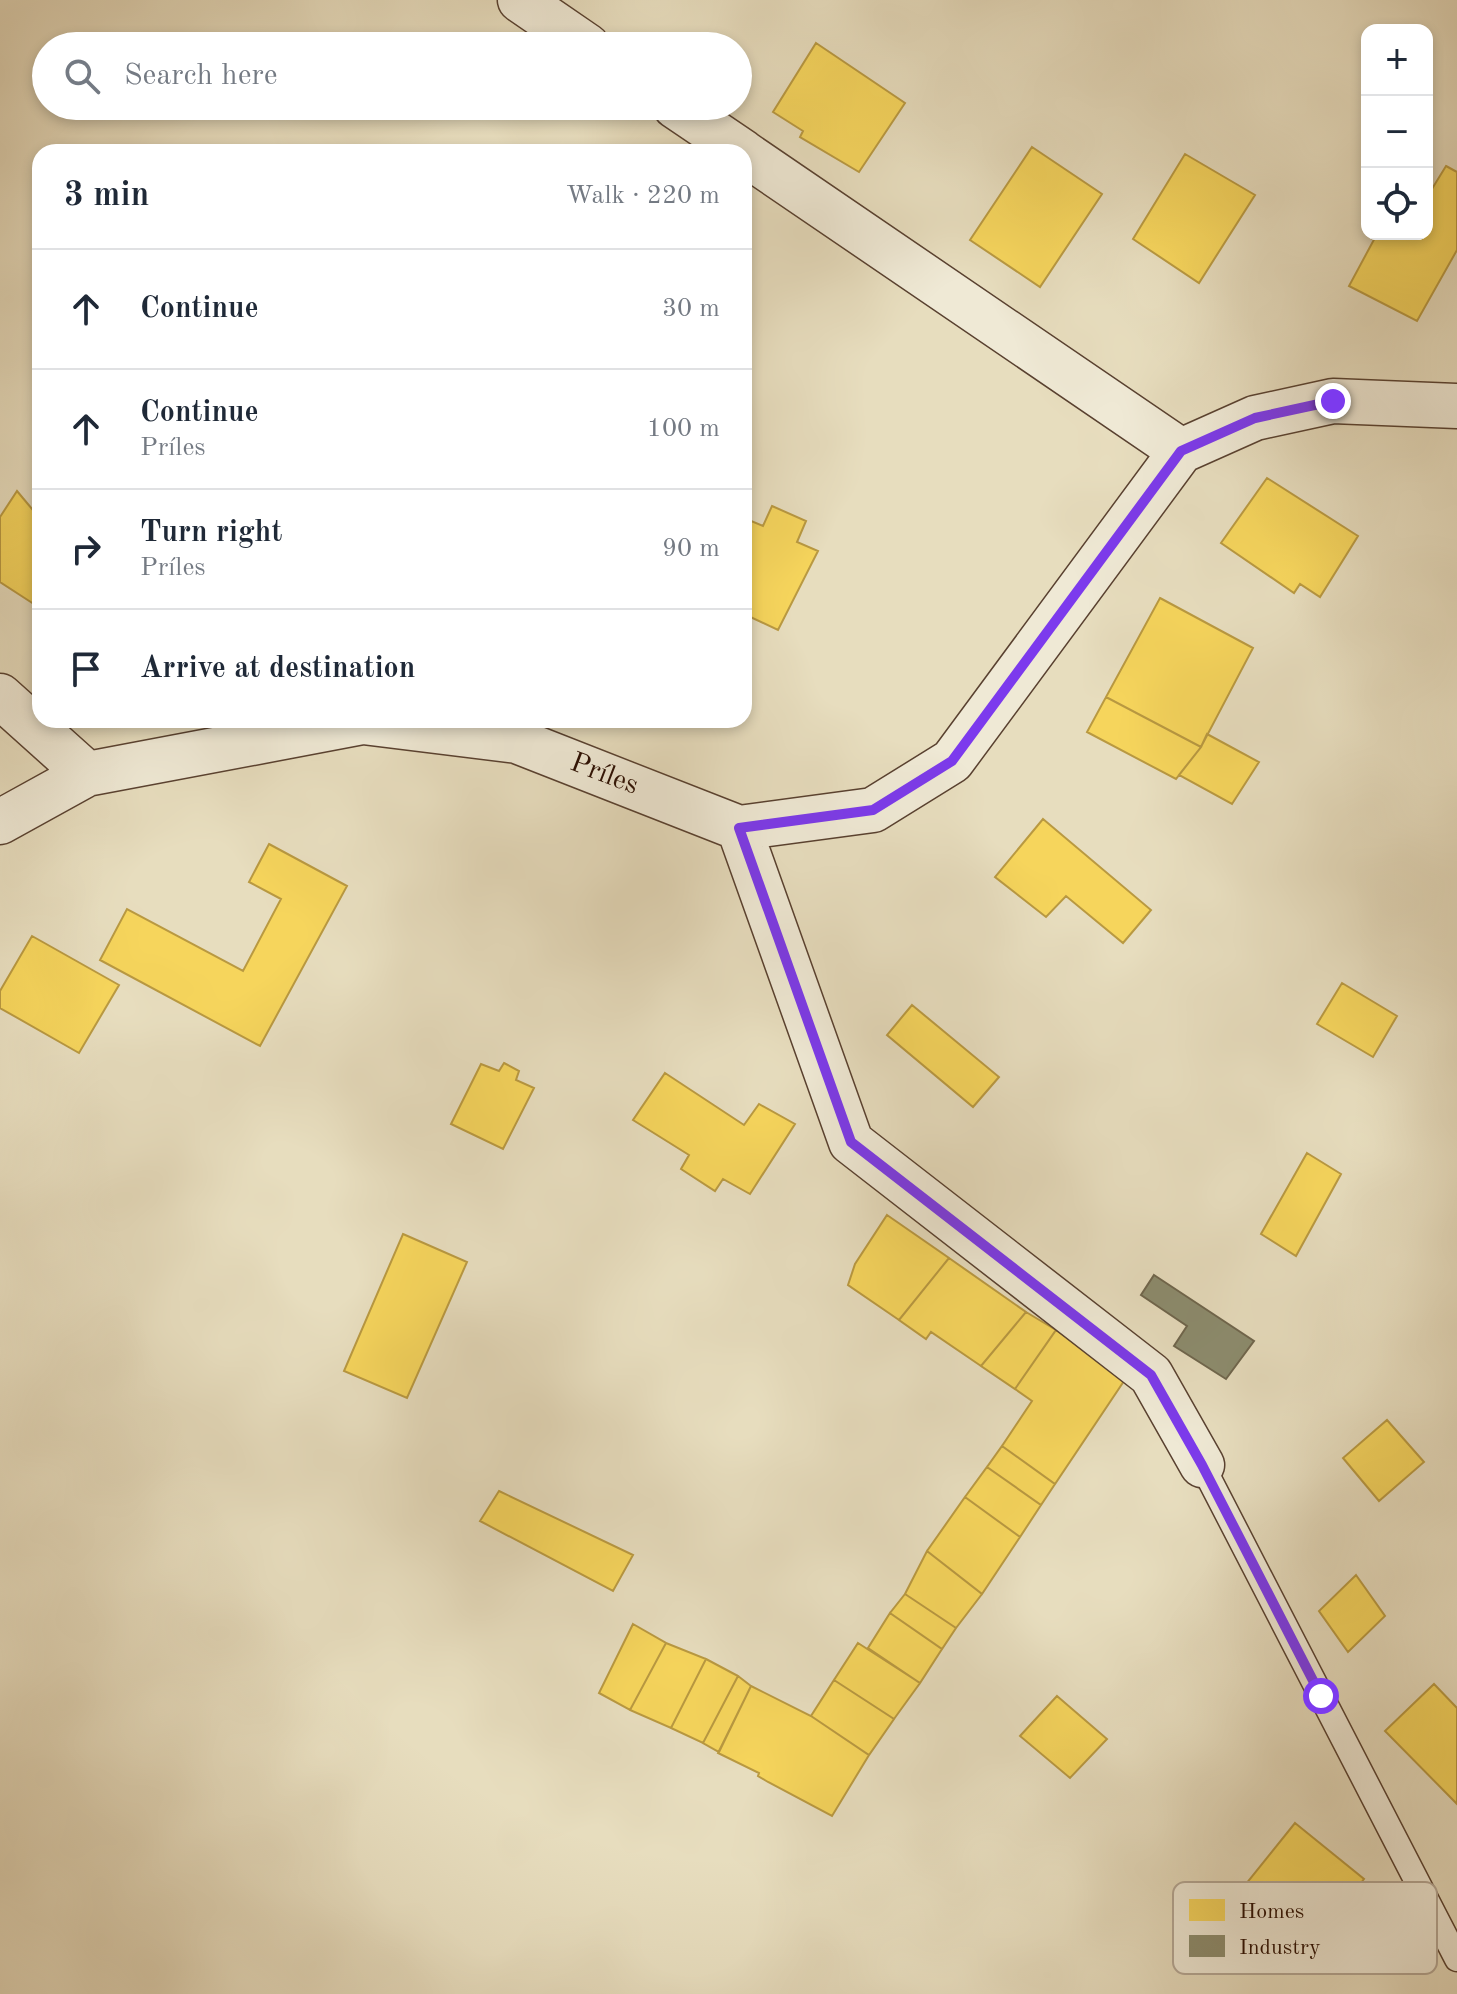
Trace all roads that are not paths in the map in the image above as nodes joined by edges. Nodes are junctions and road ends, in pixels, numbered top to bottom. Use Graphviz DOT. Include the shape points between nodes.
graph roads {
  1 [pos="520,0"];
  2 [pos="567,32"];
  3 [pos="696,120"];
  4 [pos="731,144"];
  5 [pos="752,158"];
  6 [pos="1457,406"];
  7 [pos="1181,451"];
  8 [pos="0,696"];
  9 [pos="32,725"];
  10 [pos="36,728"];
  11 [pos="331,728"];
  12 [pos="412,728"];
  13 [pos="87,774"];
  14 [pos="0,822"];
  15 [pos="739,828"];
  16 [pos="1202,1465"];
  17 [pos="1417,1882"];
  18 [pos="1437,1920"];
  19 [pos="1457,1959"];
  1 -- 2 [label="street"];
  3 -- 4 [label="street"];
  5 -- 7 [label="street"];
  6 -- 7 [label="street, Príles" via="1333,401 1255,418"];
  7 -- 15 [label="street, Príles" via="952,761 873,810"];
  8 -- 9 [label="street"];
  10 -- 13 [label="street"];
  11 -- 13 [label="street, Príles"];
  12 -- 15 [label="street, Príles" via="517,741"];
  13 -- 14 [label="street, Príles"];
  15 -- 16 [label="street" via="851,1142 1151,1375"];
  16 -- 17 [label="lane"];
  18 -- 19 [label="lane"];
}
